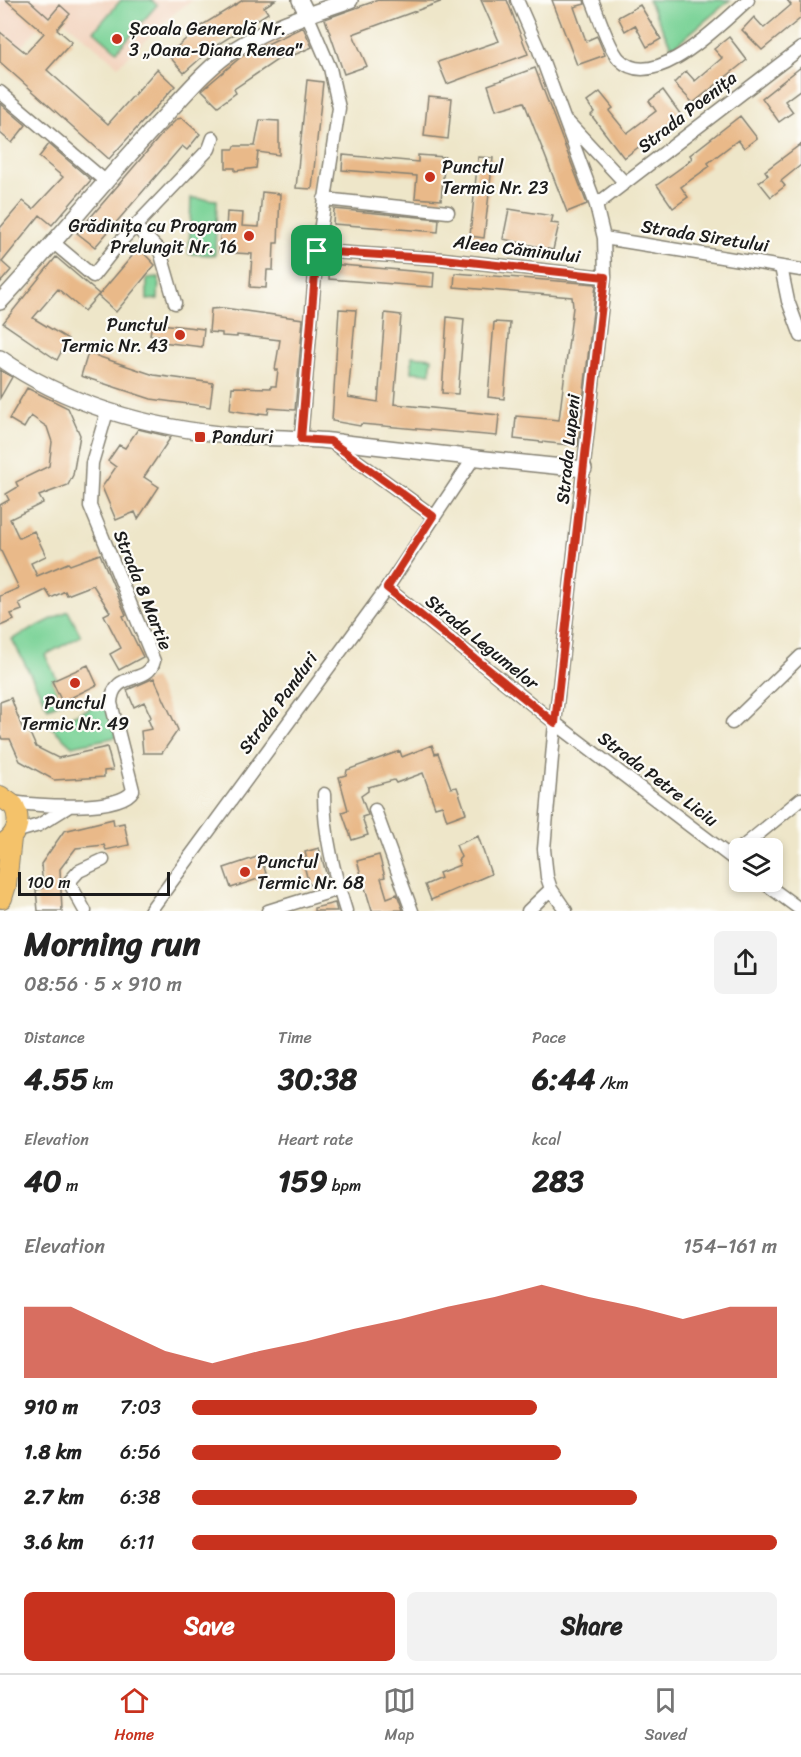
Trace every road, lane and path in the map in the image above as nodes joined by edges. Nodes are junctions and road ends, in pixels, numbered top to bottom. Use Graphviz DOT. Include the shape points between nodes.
graph roads {
  1 [pos="300,0"];
  2 [pos="516,0"];
  3 [pos="592,0"];
  4 [pos="748,0"];
  5 [pos="345,1"];
  6 [pos="307,14"];
  7 [pos="801,48"];
  8 [pos="0,92"];
  9 [pos="563,116"];
  10 [pos="213,138"];
  11 [pos="104,180"];
  12 [pos="625,183"];
  13 [pos="324,199"];
  14 [pos="596,205"];
  15 [pos="448,212"];
  16 [pos="135,226"];
  17 [pos="604,238"];
  18 [pos="55,244"];
  19 [pos="317,251"];
  20 [pos="781,267"];
  21 [pos="801,270"];
  22 [pos="605,277"];
  23 [pos="0,302"];
  24 [pos="175,303"];
  25 [pos="801,336"];
  26 [pos="0,358"];
  27 [pos="107,411"];
  28 [pos="301,439"];
  29 [pos="330,441"];
  30 [pos="473,459"];
  31 [pos="584,469"];
  32 [pos="433,516"];
  33 [pos="387,588"];
  34 [pos="801,656"];
  35 [pos="555,723"];
  36 [pos="732,723"];
  37 [pos="324,794"];
  38 [pos="5,799"];
  39 [pos="801,799"];
  40 [pos="68,807"];
  41 [pos="375,810"];
  42 [pos="9,838"];
  43 [pos="756,838"];
  44 [pos="729,849"];
  45 [pos="103,860"];
  46 [pos="339,889"];
  47 [pos="551,889"];
  48 [pos="777,892"];
  49 [pos="2,901"];
  50 [pos="801,910"];
  51 [pos="85,911"];
  52 [pos="150,911"];
  53 [pos="268,911"];
  54 [pos="346,911"];
  55 [pos="412,911"];
  56 [pos="528,911"];
  57 [pos="566,911"];
  1 -- 6 [label="street"];
  2 -- 9 [label="street, Strada Lupeni"];
  3 -- 4 [label="street" via="620,60 649,69 669,64"];
  5 -- 6 [label="street"];
  6 -- 11 [label="street" via="234,49"];
  6 -- 13 [label="street" via="330,68 339,108"];
  7 -- 12 [label="street, Strada Poenița"];
  8 -- 11 [label="street"];
  9 -- 12 [label="street"];
  9 -- 14 [label="street, Strada Lupeni"];
  10 -- 16 [label="street" via="209,148"];
  11 -- 18 [label="street"];
  12 -- 14 [label="street, Strada Poenița"];
  13 -- 15 [label="street"];
  13 -- 19 [label="street"];
  14 -- 17 [label="street, Strada Lupeni"];
  16 -- 18 [label="street" via="93,276"];
  16 -- 24 [label="street" via="160,251"];
  17 -- 20 [label="street, Strada Siretului"];
  17 -- 22 [label="street, Strada Lupeni"];
  18 -- 23 [label="street"];
  19 -- 22 [label="street, Aleea Căminului" via="443,259"];
  19 -- 28 [label="street"];
  20 -- 21 [label="street, Strada Siretului"];
  20 -- 25 [label="street"];
  22 -- 31 [label="street, Strada Lupeni"];
  26 -- 27 [label="street" via="36,381"];
  27 -- 28 [label="street" via="180,429"];
  27 -- 40 [label="street, Strada 8 Martie" via="92,463 90,506 154,661 147,671 116,684 111,692 132,782 130,795"];
  28 -- 29 [label="street"];
  29 -- 30 [label="street"];
  29 -- 32 [label="street"];
  30 -- 31 [label="street"];
  30 -- 32 [label="street, Strada Panduri"];
  31 -- 35 [label="street, Strada Lupeni"];
  32 -- 33 [label="street, Strada Panduri"];
  33 -- 35 [label="street, Strada Legumelor"];
  33 -- 52 [label="street, Strada Panduri"];
  34 -- 36 [label="street"];
  35 -- 44 [label="street, Strada Petre Liciu"];
  35 -- 47 [label="street, Strada Lupeni" via="544,849"];
  37 -- 46 [label="street" via="326,828"];
  38 -- 40 [label="street"];
  38 -- 42 [label="main road" via="17,814"];
  39 -- 43 [label="street"];
  40 -- 42 [label="street"];
  41 -- 55 [label="street"];
  42 -- 49 [label="main road"];
  45 -- 51 [label="street" via="79,871 69,882"];
  46 -- 53 [label="street"];
  46 -- 54 [label="street"];
  47 -- 56 [label="street"];
  47 -- 57 [label="street, Strada Lupeni"];
  48 -- 50 [label="street"];
}
